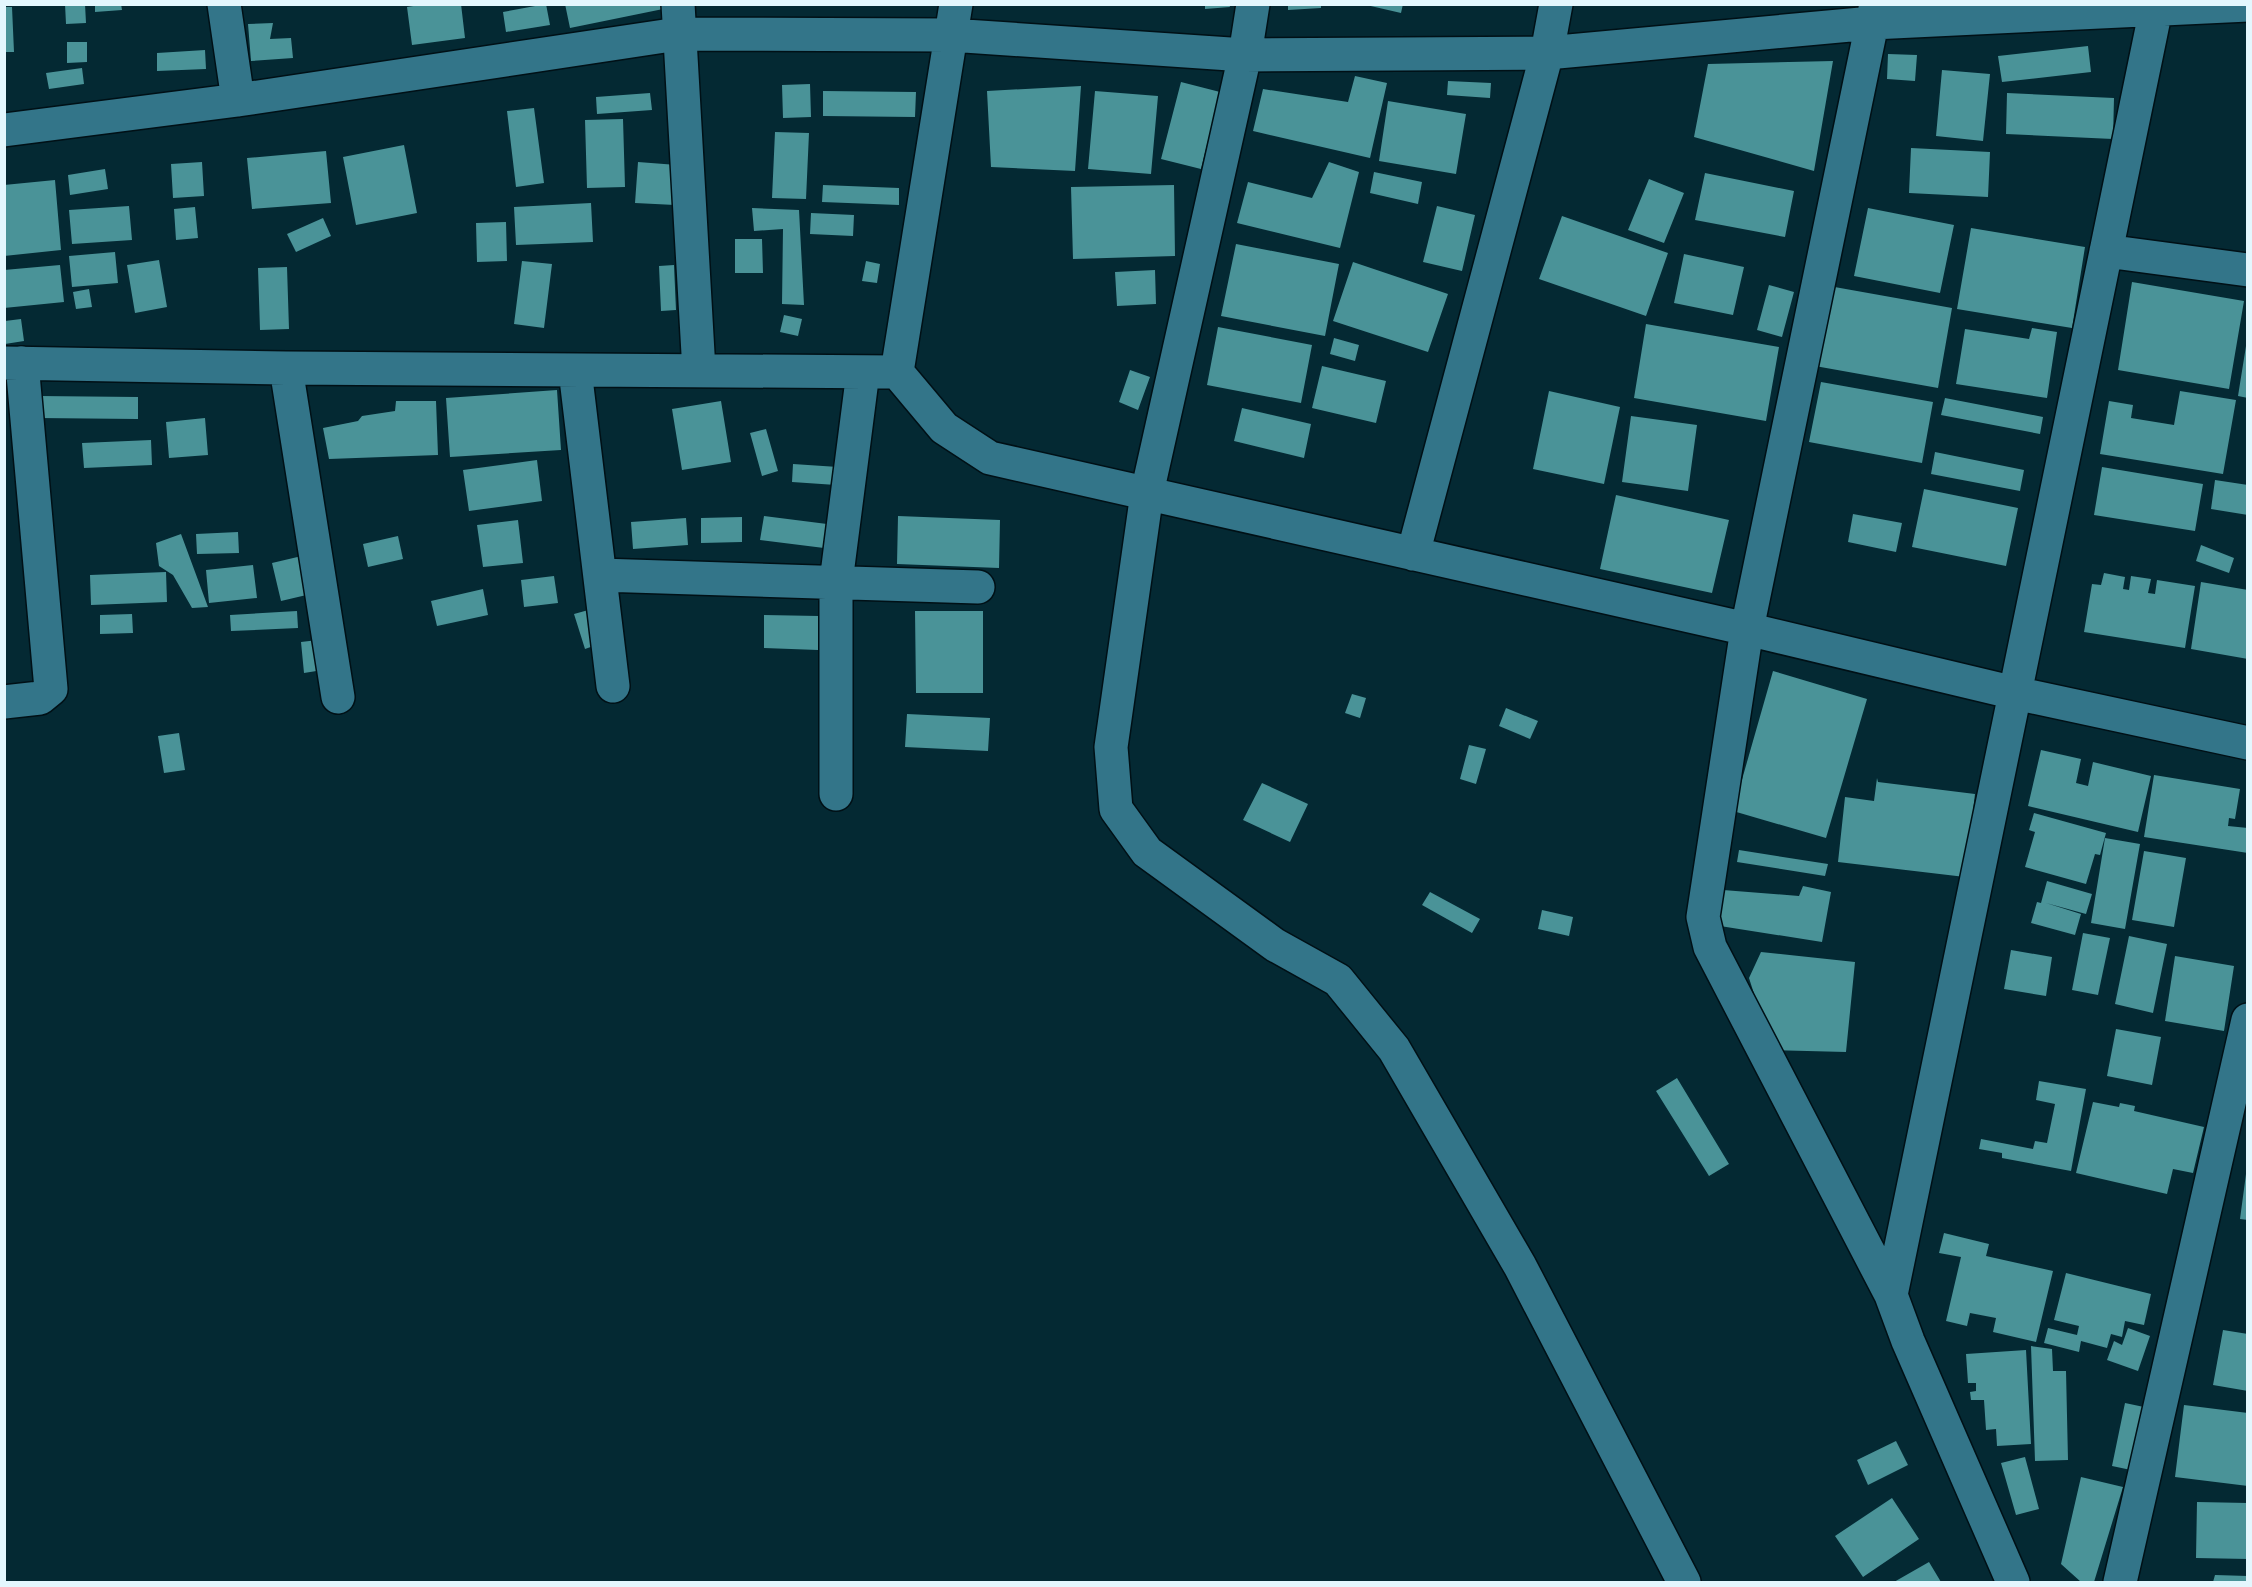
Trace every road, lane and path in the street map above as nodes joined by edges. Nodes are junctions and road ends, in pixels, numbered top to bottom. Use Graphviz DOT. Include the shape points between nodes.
graph roads {
  1 [pos="224,4"];
  2 [pos="1253,4"];
  3 [pos="1556,4"];
  4 [pos="2247,5"];
  5 [pos="2157,7"];
  6 [pos="1874,14"];
  7 [pos="678,19"];
  8 [pos="953,20"];
  9 [pos="1547,53"];
  10 [pos="1245,55"];
  11 [pos="238,100"];
  12 [pos="4,130"];
  13 [pos="2106,251"];
  14 [pos="2247,270"];
  15 [pos="13,363"];
  16 [pos="286,368"];
  17 [pos="575,370"];
  18 [pos="699,371"];
  19 [pos="863,372"];
  20 [pos="897,372"];
  21 [pos="1147,493"];
  22 [pos="1413,554"];
  23 [pos="600,575"];
  24 [pos="836,582"];
  25 [pos="978,586"];
  26 [pos="1747,629"];
  27 [pos="613,686"];
  28 [pos="2015,693"];
  29 [pos="338,697"];
  30 [pos="4,702"];
  31 [pos="2247,742"];
  32 [pos="836,794"];
  33 [pos="2247,1020"];
  34 [pos="1891,1295"];
  35 [pos="1684,1582"];
  36 [pos="2013,1582"];
  37 [pos="2120,1582"];
  1 -- 11 [label="street"];
  2 -- 10 [label="street"];
  3 -- 9 [label="street"];
  4 -- 5 [label="street"];
  5 -- 6 [label="street"];
  5 -- 13 [label="street"];
  6 -- 9 [label="street"];
  6 -- 26 [label="street"];
  7 -- 8 [label="street"];
  7 -- 11 [label="street"];
  7 -- 18 [label="street"];
  8 -- 10 [label="street"];
  8 -- 20 [label="street"];
  9 -- 10 [label="street"];
  9 -- 22 [label="street"];
  10 -- 21 [label="street"];
  11 -- 12 [label="street"];
  13 -- 14 [label="street"];
  13 -- 28 [label="street"];
  15 -- 16 [label="street"];
  15 -- 30 [label="street" via="51,689 40,698"];
  16 -- 17 [label="street"];
  16 -- 29 [label="street"];
  17 -- 18 [label="street"];
  17 -- 23 [label="street"];
  18 -- 19 [label="street"];
  19 -- 20 [label="street"];
  19 -- 24 [label="street"];
  20 -- 21 [label="street" via="944,428 990,458"];
  21 -- 22 [label="street"];
  21 -- 35 [label="street" via="1111,747 1116,809 1146,852 1275,945 1338,980 1394,1048 1520,1266"];
  22 -- 26 [label="street"];
  23 -- 24 [label="street"];
  23 -- 27 [label="street"];
  24 -- 25 [label="street"];
  24 -- 32 [label="street"];
  26 -- 28 [label="street"];
  26 -- 34 [label="street" via="1702,917 1710,947"];
  28 -- 31 [label="street"];
  28 -- 34 [label="street"];
  33 -- 37 [label="street"];
  34 -- 36 [label="street"];
}
